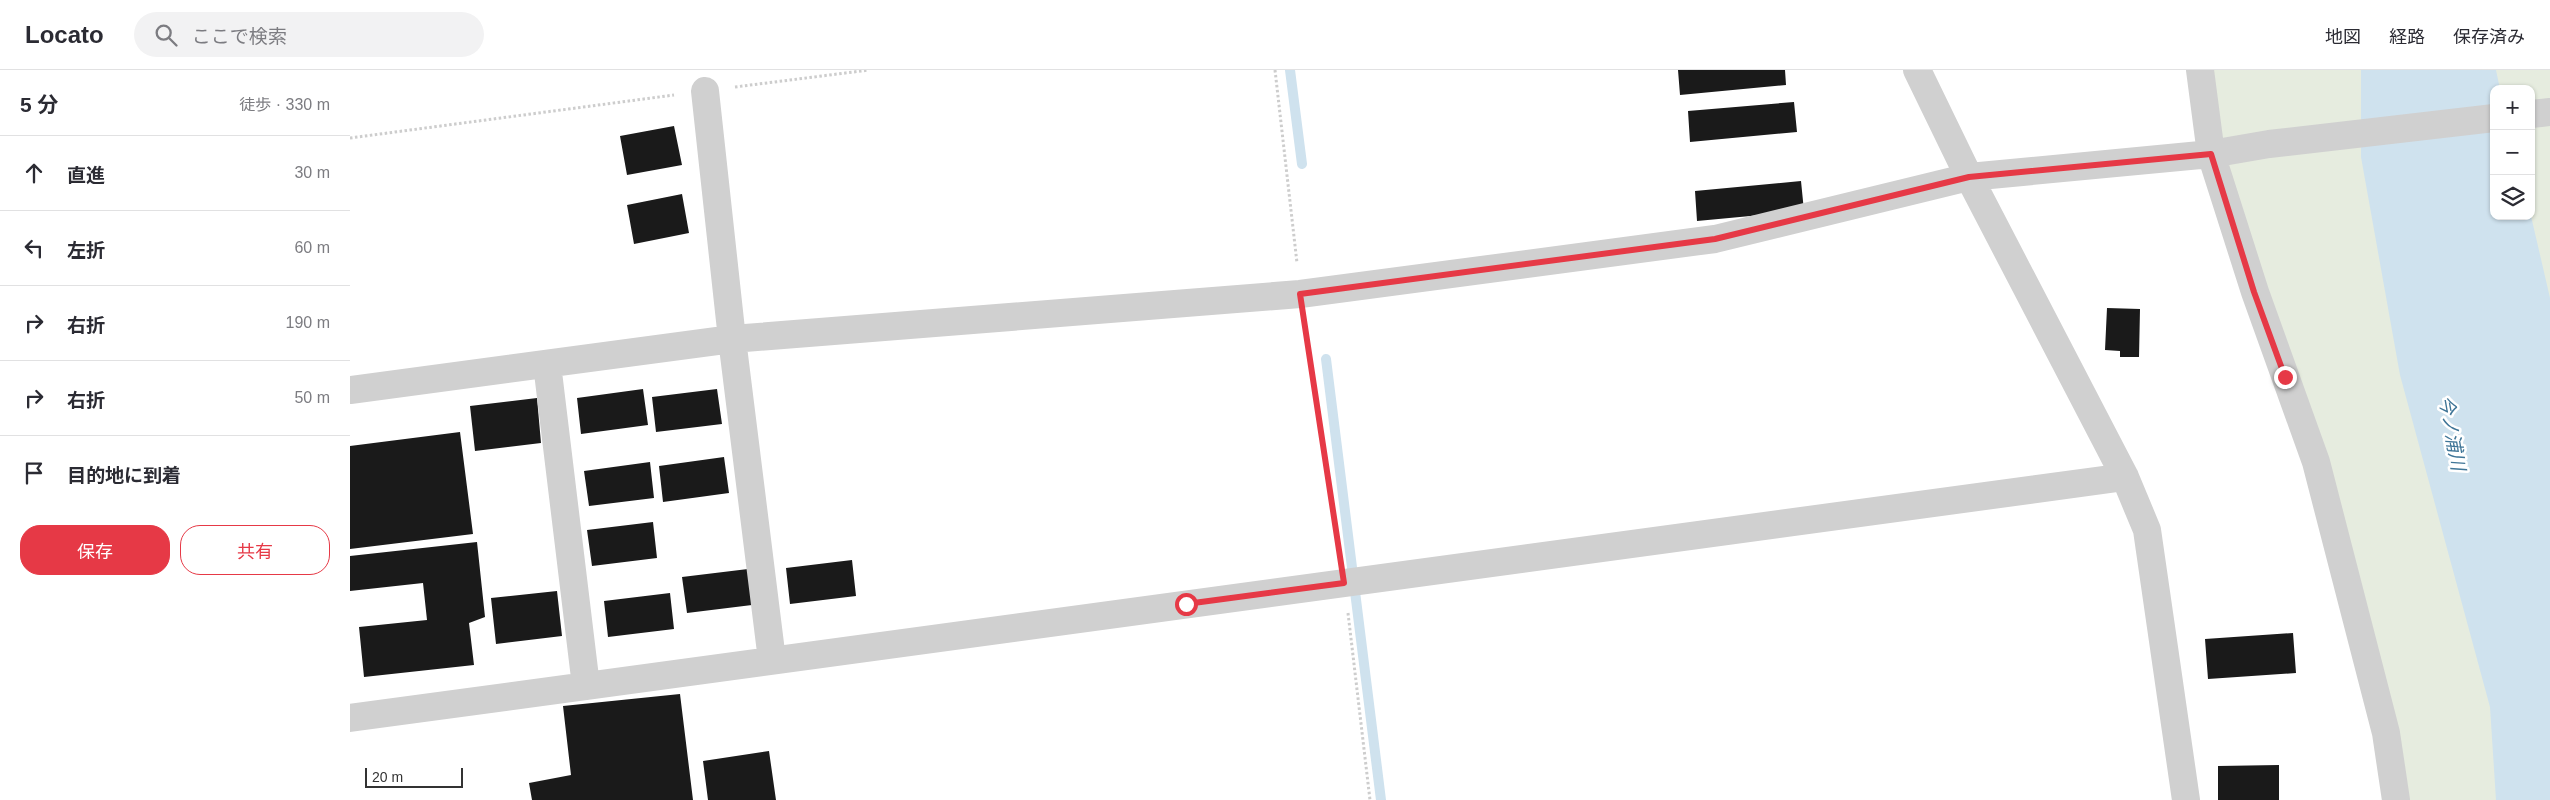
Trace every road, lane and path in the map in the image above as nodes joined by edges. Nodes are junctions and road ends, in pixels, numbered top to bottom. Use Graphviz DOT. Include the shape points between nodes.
graph roads {
  1 [pos="869,70"];
  2 [pos="1275,70"];
  3 [pos="1917,70"];
  4 [pos="2200,70"];
  5 [pos="705,91"];
  6 [pos="2550,112"];
  7 [pos="2535,114"];
  8 [pos="2490,118"];
  9 [pos="350,138"];
  10 [pos="2211,154"];
  11 [pos="1969,177"];
  12 [pos="1300,294"];
  13 [pos="732,339"];
  14 [pos="547,364"];
  15 [pos="350,390"];
  16 [pos="2125,477"];
  17 [pos="1356,582"];
  18 [pos="772,660"];
  19 [pos="586,686"];
  20 [pos="350,718"];
  21 [pos="1370,800"];
  22 [pos="2186,800"];
  23 [pos="2396,800"];
  1 -- 5 [label="path"];
  2 -- 12 [label="path"];
  3 -- 11 [label="street"];
  4 -- 10 [label="street"];
  5 -- 9 [label="path"];
  5 -- 13 [label="street"];
  6 -- 7 [label="street"];
  8 -- 10 [label="street" via="2269,144"];
  10 -- 11 [label="street"];
  10 -- 23 [label="street" via="2254,292 2316,462 2386,733"];
  11 -- 12 [label="street" via="1715,239"];
  11 -- 16 [label="street"];
  12 -- 13 [label="street"];
  12 -- 17 [label="path"];
  13 -- 14 [label="street"];
  13 -- 18 [label="street"];
  14 -- 15 [label="street"];
  14 -- 19 [label="street"];
  16 -- 17 [label="street"];
  16 -- 22 [label="street" via="2147,530"];
  17 -- 18 [label="street"];
  17 -- 21 [label="path"];
  18 -- 19 [label="street"];
  19 -- 20 [label="street"];
}
